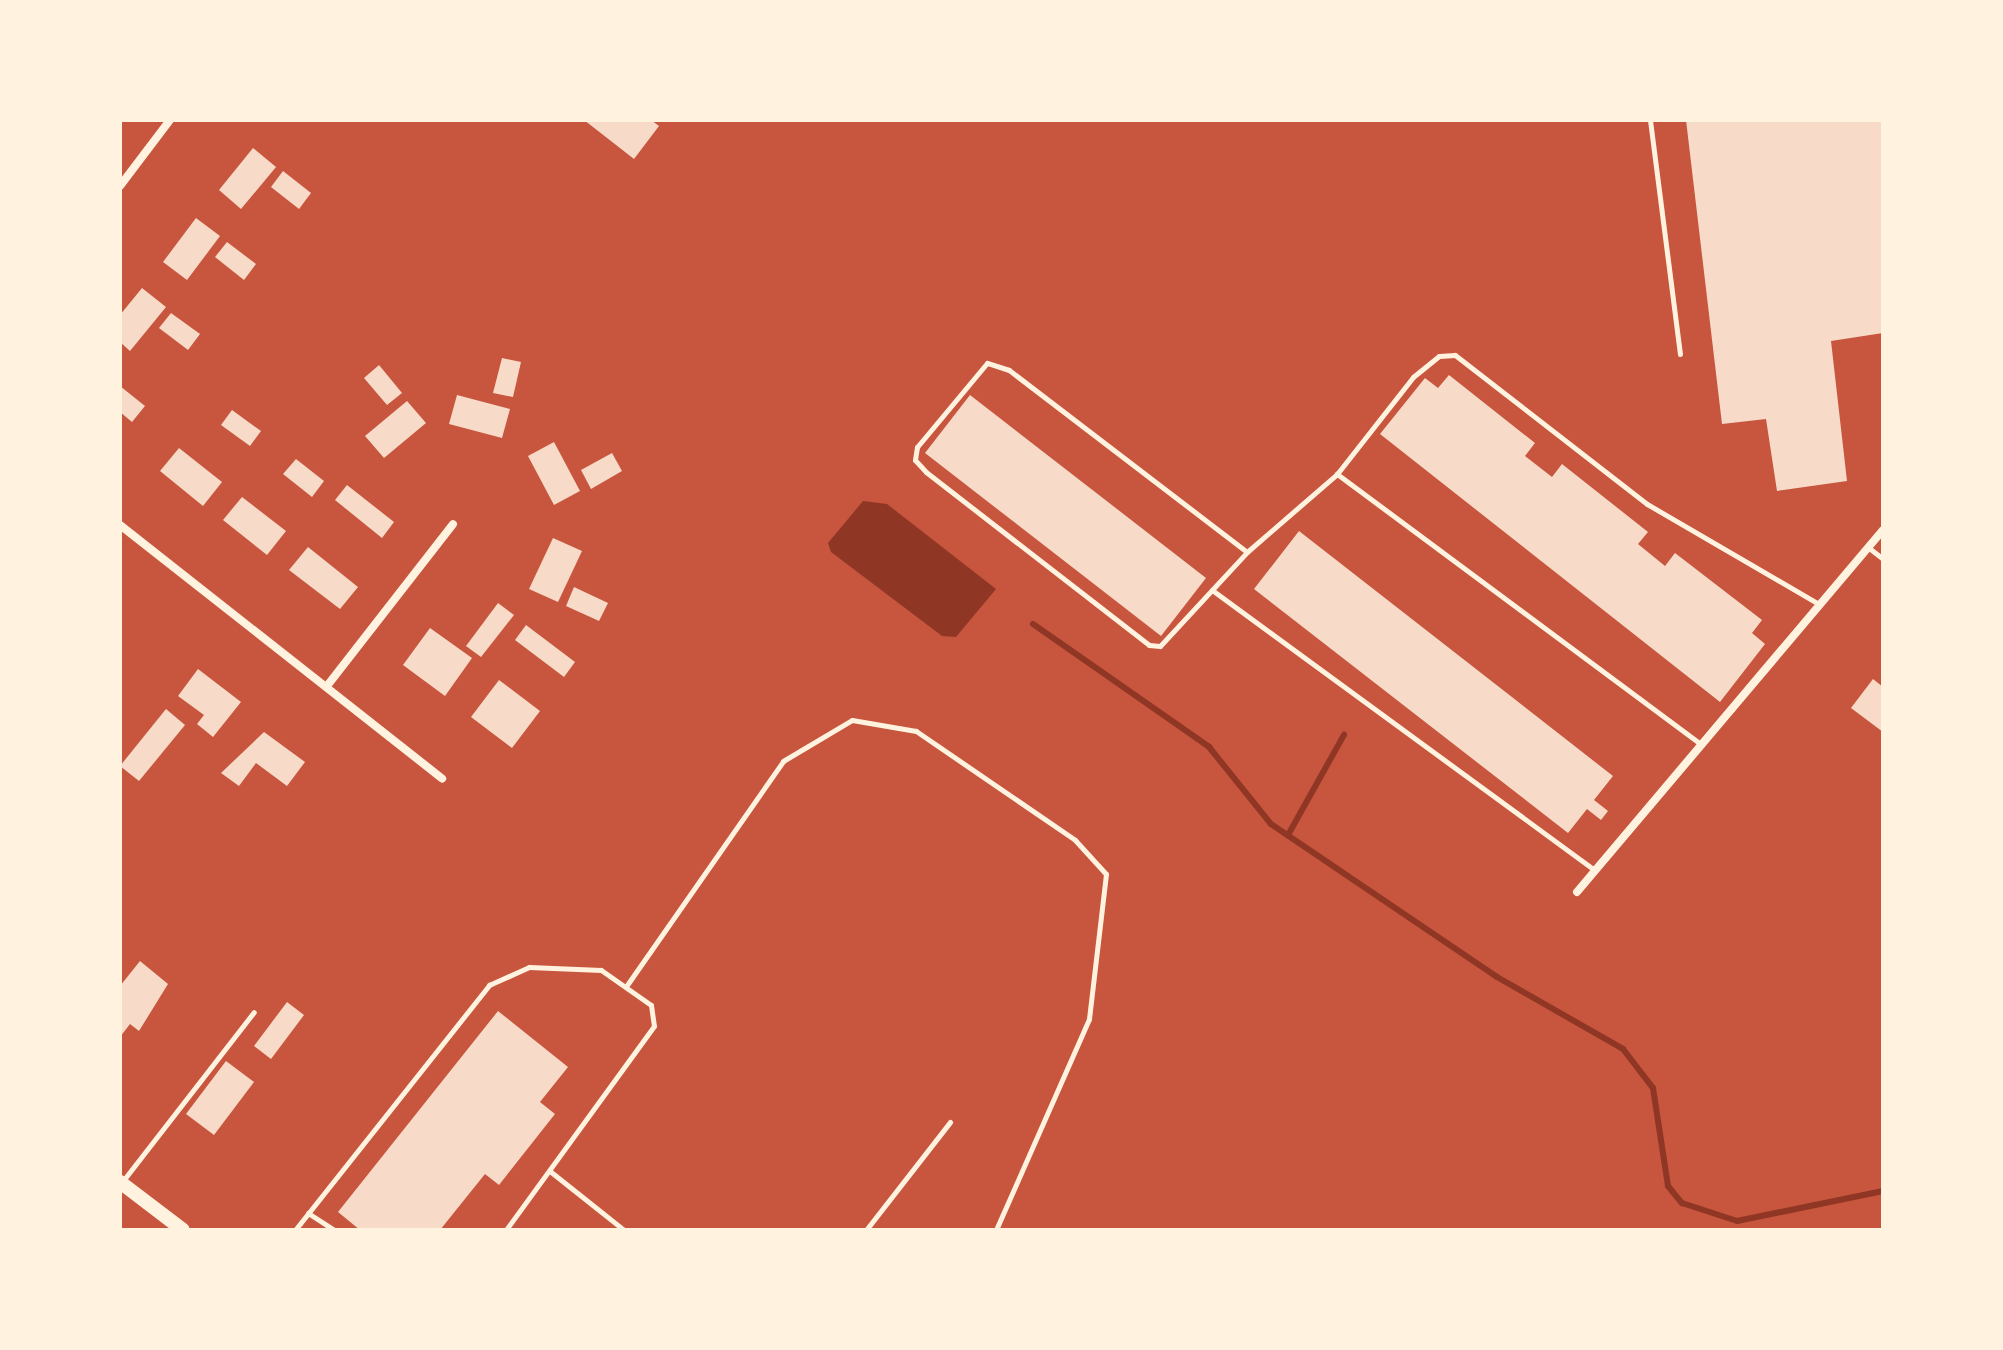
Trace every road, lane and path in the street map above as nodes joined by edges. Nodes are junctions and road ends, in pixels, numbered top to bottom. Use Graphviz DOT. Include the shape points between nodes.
graph roads {
  1 [pos="170,120"];
  2 [pos="1650,120"];
  3 [pos="120,186"];
  4 [pos="1680,354"];
  5 [pos="1337,474"];
  6 [pos="453,524"];
  7 [pos="120,525"];
  8 [pos="1883,530"];
  9 [pos="1868,547"];
  10 [pos="1247,552"];
  11 [pos="1883,559"];
  12 [pos="1212,590"];
  13 [pos="1819,604"];
  14 [pos="327,686"];
  15 [pos="1702,745"];
  16 [pos="442,778"];
  17 [pos="1595,870"];
  18 [pos="1577,892"];
  19 [pos="627,985"];
  20 [pos="254,1012"];
  21 [pos="950,1122"];
  22 [pos="551,1172"];
  23 [pos="121,1182"];
  24 [pos="308,1213"];
  25 [pos="183,1230"];
  26 [pos="295,1230"];
  27 [pos="334,1230"];
  28 [pos="506,1230"];
  29 [pos="624,1230"];
  30 [pos="866,1230"];
  31 [pos="996,1230"];
  1 -- 3 [label="street"];
  2 -- 4 [label="lane"];
  5 -- 10 [label="lane"];
  5 -- 13 [label="lane" via="1413,377 1439,356 1455,355 1647,504"];
  5 -- 15 [label="lane"];
  6 -- 14 [label="street"];
  7 -- 14 [label="street"];
  8 -- 9 [label="street"];
  9 -- 11 [label="lane"];
  9 -- 13 [label="street"];
  10 -- 12 [label="lane"];
  10 -- 12 [label="lane" via="1009,370 987,363 917,447 915,460 926,472 1149,645 1170,640"];
  12 -- 17 [label="lane"];
  13 -- 15 [label="street"];
  14 -- 16 [label="street"];
  15 -- 17 [label="street"];
  17 -- 18 [label="street"];
  19 -- 22 [label="lane" via="651,1005 654,1026"];
  19 -- 24 [label="lane" via="573,964 529,967 489,985"];
  19 -- 31 [label="lane" via="783,761 852,720 916,731 1075,840 1106,874 1089,1019"];
  20 -- 23 [label="lane"];
  21 -- 30 [label="lane"];
  22 -- 28 [label="lane"];
  22 -- 29 [label="lane"];
  23 -- 25 [label="street"];
  24 -- 26 [label="lane"];
  24 -- 27 [label="lane"];
}
